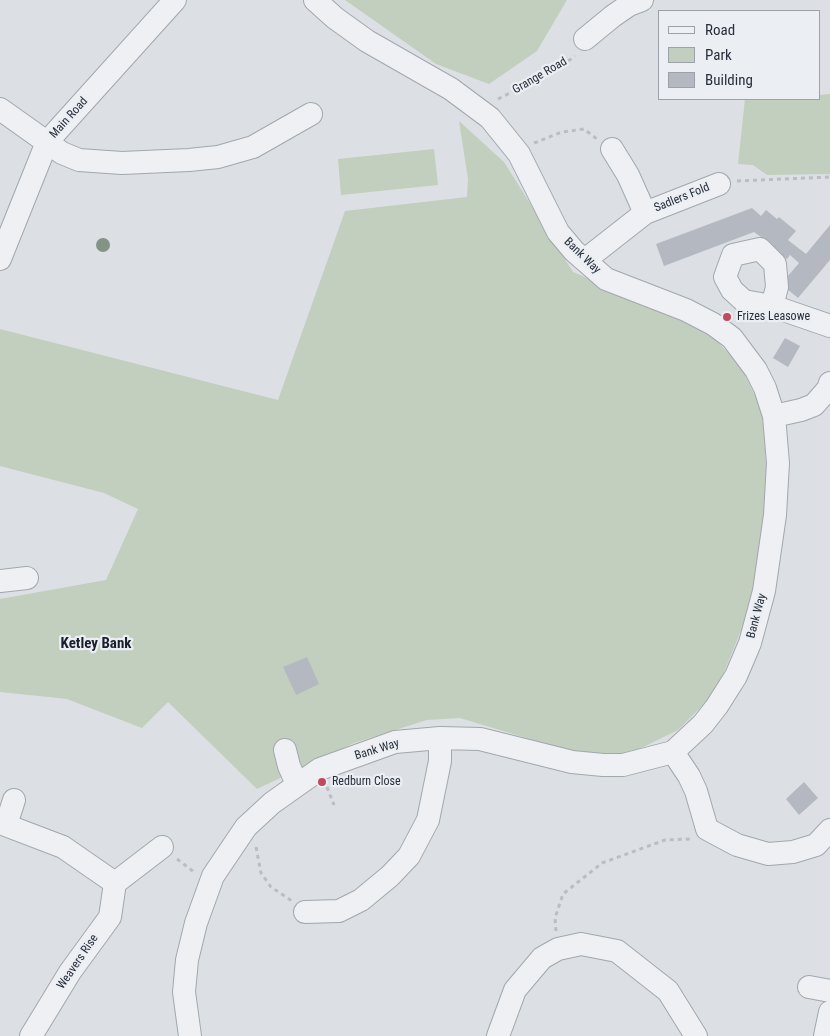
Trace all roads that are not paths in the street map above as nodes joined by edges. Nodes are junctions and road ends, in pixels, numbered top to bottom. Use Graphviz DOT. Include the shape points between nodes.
graph roads {
  1 [pos="175,0"];
  2 [pos="315,0"];
  3 [pos="642,0"];
  4 [pos="585,39"];
  5 [pos="0,109"];
  6 [pos="311,114"];
  7 [pos="47,142"];
  8 [pos="612,149"];
  9 [pos="719,184"];
  10 [pos="645,213"];
  11 [pos="0,259"];
  12 [pos="585,260"];
  13 [pos="772,306"];
  14 [pos="830,326"];
  15 [pos="830,383"];
  16 [pos="822,410"];
  17 [pos="774,416"];
  18 [pos="27,578"];
  19 [pos="0,582"];
  20 [pos="440,738"];
  21 [pos="285,750"];
  22 [pos="673,752"];
  23 [pos="297,784"];
  24 [pos="14,800"];
  25 [pos="3,824"];
  26 [pos="830,830"];
  27 [pos="162,848"];
  28 [pos="115,883"];
  29 [pos="305,912"];
  30 [pos="830,1012"];
  31 [pos="30,1036"];
  32 [pos="190,1036"];
  33 [pos="498,1036"];
  34 [pos="696,1036"];
  35 [pos="825,1036"];
  1 -- 7 [label="street, Main Road"];
  2 -- 12 [label="street, Bank Way" via="367,41 451,89 490,118 519,154 558,232"];
  3 -- 4 [label="street" via="629,5"];
  5 -- 7 [label="street"];
  6 -- 7 [label="street" via="253,147 218,157 122,163 79,160"];
  7 -- 11 [label="street, Main Road"];
  8 -- 10 [label="street, Sadlers Fold"];
  9 -- 10 [label="street, Sadlers Fold"];
  10 -- 12 [label="street, Sadlers Fold"];
  12 -- 17 [label="street, Bank Way" via="606,279 686,310 732,338 756,370"];
  13 -- 14 [label="street"];
  15 -- 16 [label="street"];
  16 -- 17 [label="street" via="801,410"];
  17 -- 22 [label="street, Bank Way" via="778,463 775,515 764,592 750,643 736,676 717,706"];
  18 -- 19 [label="street"];
  20 -- 22 [label="street, Bank Way" via="480,739 572,762 603,765 623,765"];
  20 -- 23 [label="street, Bank Way" via="395,742 320,769"];
  20 -- 29 [label="street" via="440,761 428,820 409,856 361,900 340,911"];
  21 -- 23 [label="street"];
  22 -- 26 [label="street" via="696,791 699,834 768,854 793,852 816,845"];
  23 -- 32 [label="street, Bank Way" via="246,828 213,876 187,960 184,992"];
  24 -- 25 [label="street"];
  25 -- 28 [label="street" via="63,847"];
  27 -- 28 [label="street"];
  28 -- 31 [label="street, Weavers Rise" via="110,916"];
  30 -- 35 [label="street"];
  33 -- 34 [label="street" via="514,990 542,958 558,949 581,944 617,951 668,991"];
}
